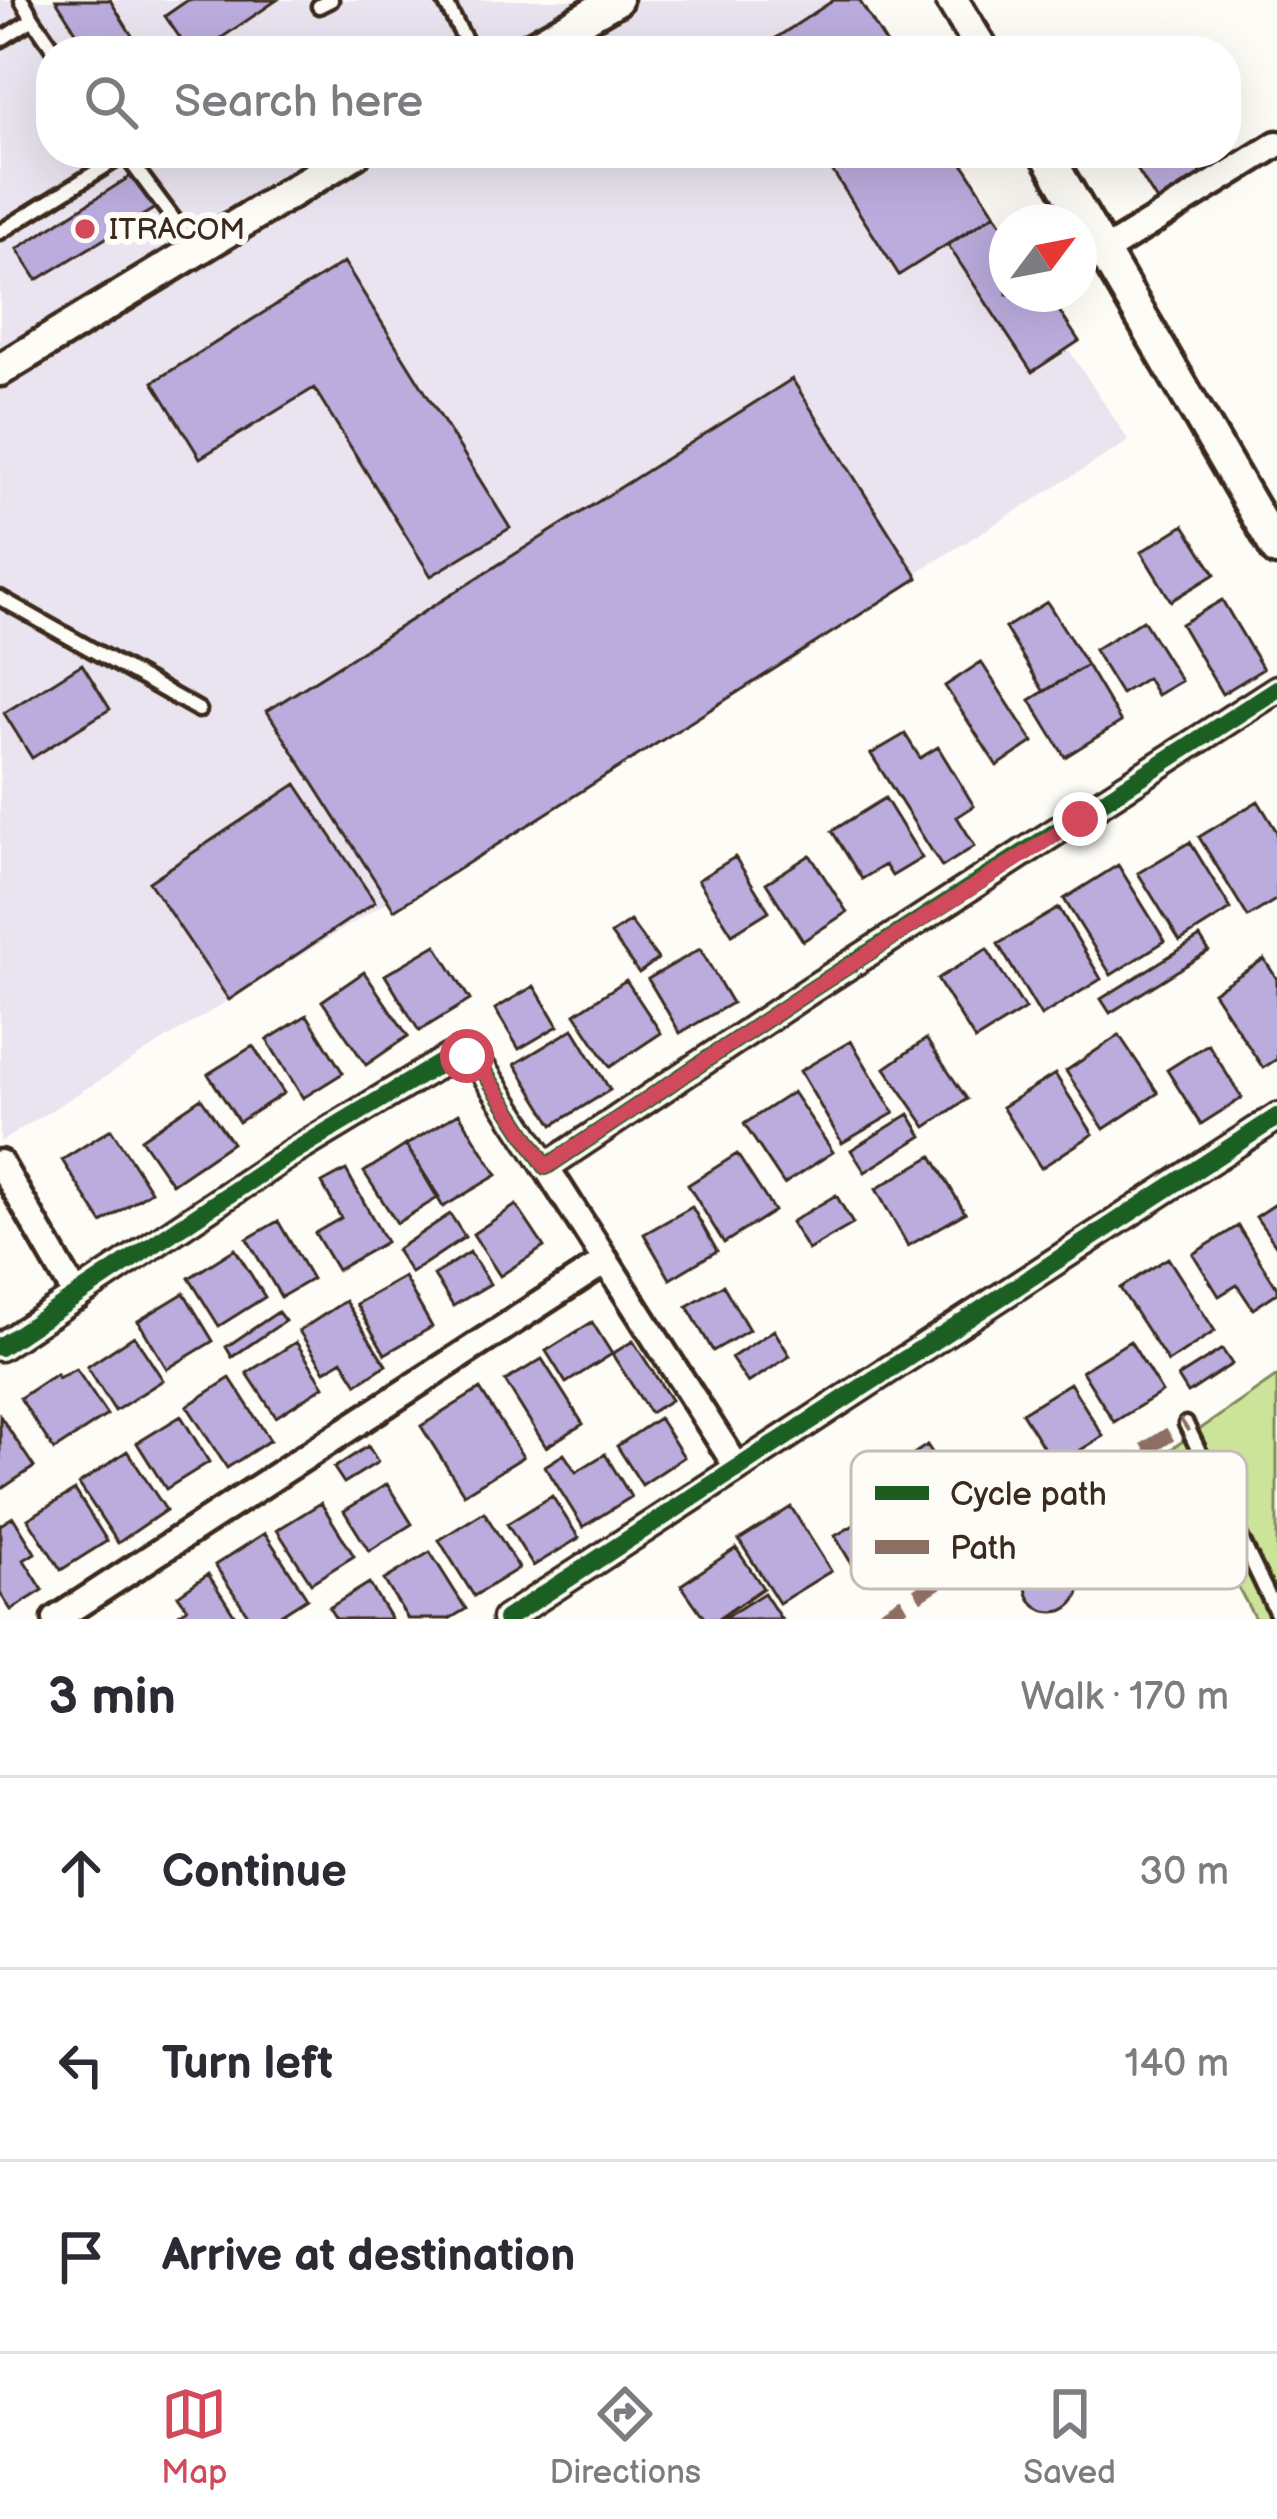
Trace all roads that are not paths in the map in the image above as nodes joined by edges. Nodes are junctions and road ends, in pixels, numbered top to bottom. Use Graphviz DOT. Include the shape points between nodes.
graph roads {
  1 [pos="22,0"];
  2 [pos="444,0"];
  3 [pos="616,0"];
  4 [pos="952,0"];
  5 [pos="33,19"];
  6 [pos="45,36"];
  7 [pos="463,36"];
  8 [pos="552,36"];
  9 [pos="974,36"];
  10 [pos="0,40"];
  11 [pos="1277,144"];
  12 [pos="1241,167"];
  13 [pos="101,168"];
  14 [pos="136,168"];
  15 [pos="330,168"];
  16 [pos="1055,168"];
  17 [pos="1239,168"];
  18 [pos="0,232"];
  19 [pos="196,249"];
  20 [pos="1106,251"];
  21 [pos="2,364"];
  22 [pos="1277,550"];
  23 [pos="0,598"];
  24 [pos="1277,689"];
  25 [pos="199,710"];
  26 [pos="1277,1117"];
  27 [pos="0,1162"];
  28 [pos="546,1167"];
  29 [pos="606,1261"];
  30 [pos="77,1298"];
  31 [pos="0,1347"];
  32 [pos="1186,1424"];
  33 [pos="1199,1451"];
  34 [pos="737,1467"];
  35 [pos="1247,1551"];
  36 [pos="1277,1614"];
  37 [pos="56,1619"];
  38 [pos="506,1619"];
  1 -- 5 [label="lane"];
  2 -- 7 [label="lane"];
  3 -- 8 [label="street"];
  4 -- 9 [label="street"];
  5 -- 6 [label="lane"];
  5 -- 10 [label="lane"];
  11 -- 12 [label="street"];
  13 -- 18 [label="lane"];
  14 -- 19 [label="lane"];
  15 -- 19 [label="street"];
  16 -- 20 [label="street"];
  17 -- 20 [label="street"];
  19 -- 21 [label="street"];
  20 -- 22 [label="street"];
  23 -- 25 [label="lane"];
  24 -- 28 [label="street"];
  26 -- 34 [label="street"];
  27 -- 30 [label="street"];
  28 -- 29 [label="street"];
  28 -- 30 [label="street" via="481,1067 467,1056 449,1058"];
  29 -- 34 [label="street"];
  29 -- 37 [label="street"];
  30 -- 31 [label="street"];
  32 -- 33 [label="lane"];
  34 -- 38 [label="street"];
  35 -- 36 [label="lane"];
}
